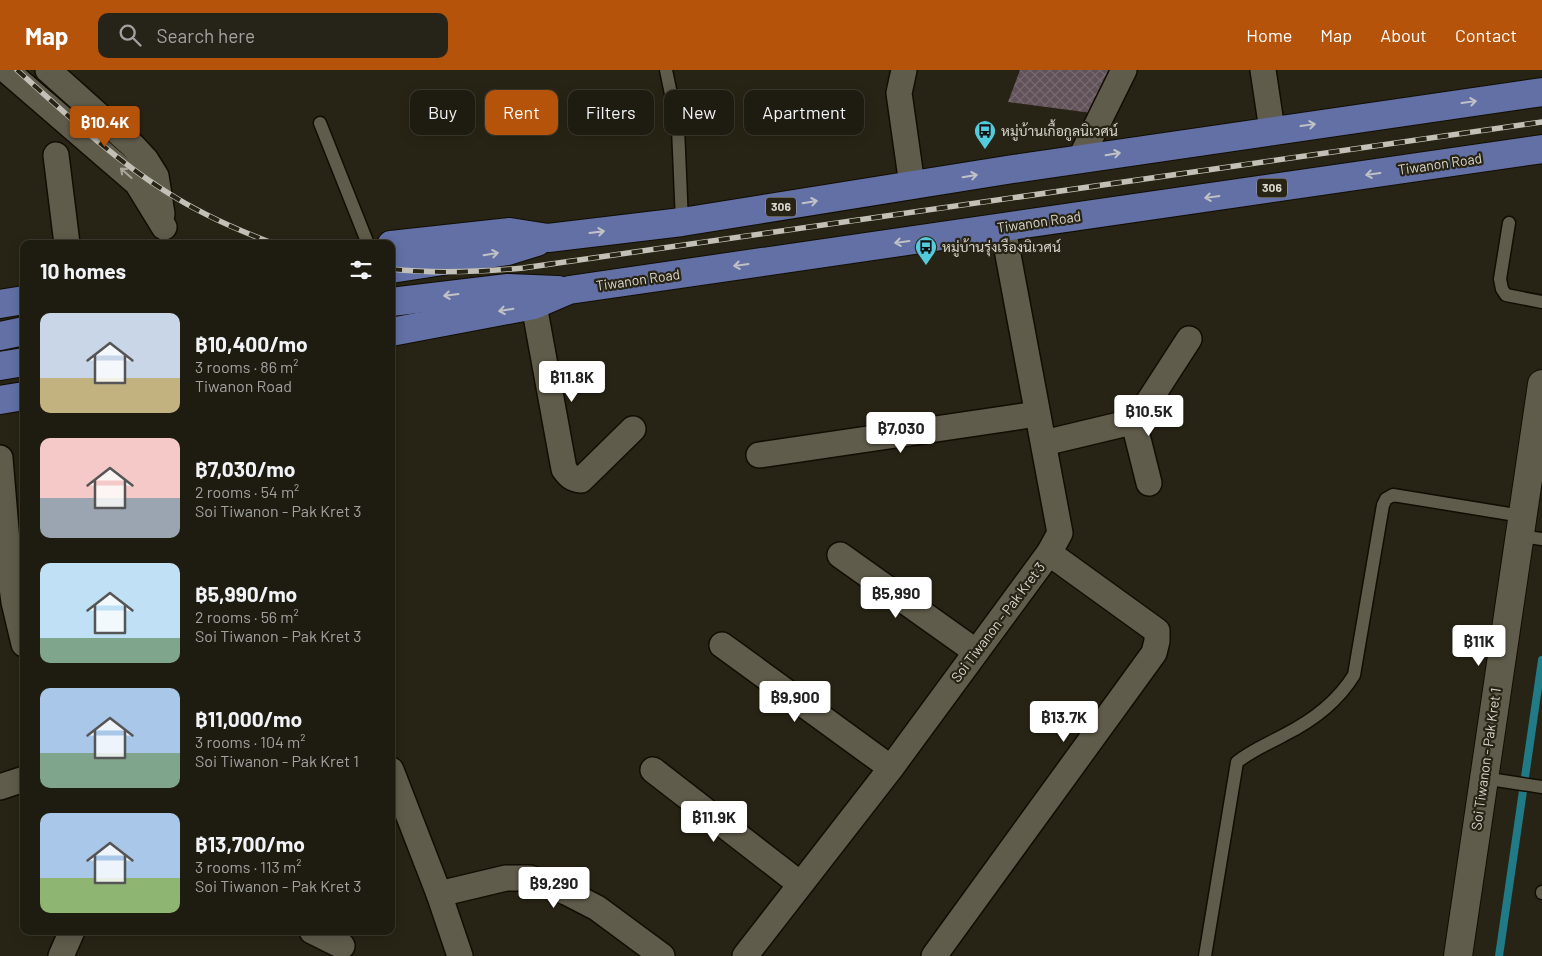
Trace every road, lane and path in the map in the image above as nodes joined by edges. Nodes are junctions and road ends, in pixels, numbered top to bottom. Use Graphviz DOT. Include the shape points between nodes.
graph roads {
  1 [pos="6,70"];
  2 [pos="48,70"];
  3 [pos="666,70"];
  4 [pos="904,70"];
  5 [pos="1124,70"];
  6 [pos="1263,70"];
  7 [pos="1542,92"];
  8 [pos="320,123"];
  9 [pos="1272,130"];
  10 [pos="1542,149"];
  11 [pos="56,155"];
  12 [pos="1080,159"];
  13 [pos="912,185"];
  14 [pos="682,222"];
  15 [pos="1509,223"];
  16 [pos="1002,228"];
  17 [pos="165,236"];
  18 [pos="548,238"];
  19 [pos="67,240"];
  20 [pos="366,240"];
  21 [pos="395,245"];
  22 [pos="395,268"];
  23 [pos="569,290"];
  24 [pos="20,301"];
  25 [pos="395,302"];
  26 [pos="1542,302"];
  27 [pos="0,304"];
  28 [pos="534,305"];
  29 [pos="395,331"];
  30 [pos="20,332"];
  31 [pos="0,336"];
  32 [pos="1188,339"];
  33 [pos="20,363"];
  34 [pos="0,366"];
  35 [pos="1542,384"];
  36 [pos="20,397"];
  37 [pos="0,400"];
  38 [pos="1037,414"];
  39 [pos="1134,423"];
  40 [pos="633,429"];
  41 [pos="1044,443"];
  42 [pos="759,455"];
  43 [pos="0,458"];
  44 [pos="1148,483"];
  45 [pos="1528,530"];
  46 [pos="1049,554"];
  47 [pos="840,555"];
  48 [pos="11,565"];
  49 [pos="20,627"];
  50 [pos="722,644"];
  51 [pos="975,651"];
  52 [pos="890,768"];
  53 [pos="654,770"];
  54 [pos="1483,778"];
  55 [pos="20,780"];
  56 [pos="395,780"];
  57 [pos="0,787"];
  58 [pos="1542,787"];
  59 [pos="800,884"];
  60 [pos="439,894"];
  61 [pos="70,935"];
  62 [pos="321,935"];
  63 [pos="342,944"];
  64 [pos="61,956"];
  65 [pos="460,956"];
  66 [pos="662,956"];
  67 [pos="745,956"];
  68 [pos="934,956"];
  69 [pos="1205,956"];
  70 [pos="1458,956"];
  17 -- 1 [label="street, one-way" via="137,183"];
  2 -- 17 [label="street" via="146,160 156,176"];
  3 -- 14 [label="lane" via="678,128"];
  4 -- 13 [label="street" via="899,93"];
  5 -- 12 [label="street"];
  6 -- 9 [label="street"];
  9 -- 7 [label="main road, 306, one-way"];
  8 -- 20 [label="lane"];
  12 -- 9 [label="main road, 306, one-way"];
  10 -- 16 [label="main road, Tiwanon Road / 306, one-way"];
  11 -- 19 [label="street"];
  13 -- 12 [label="main road, 306, one-way"];
  14 -- 13 [label="main road, 306, one-way"];
  18 -- 14 [label="main road, 306, one-way"];
  15 -- 26 [label="lane" via="1500,279 1502,288 1506,295"];
  16 -- 23 [label="main road, Tiwanon Road / 306, one-way"];
  16 -- 38 [label="street, Soi Tiwanon - Pak Kret 3"];
  18 -- 21 [label="main road, 306" via="510,232"];
  22 -- 18 [label="main road, 306, one-way" via="508,251"];
  23 -- 25 [label="main road, 306, one-way" via="508,288"];
  23 -- 28 [label="main road, Tiwanon Road / 306"];
  24 -- 27 [label="main road"];
  28 -- 29 [label="main road, Tiwanon Road / 306, one-way"];
  28 -- 40 [label="street" via="564,469 568,476 581,480"];
  30 -- 31 [label="main road"];
  32 -- 39 [label="street" via="1141,417"];
  33 -- 34 [label="main road"];
  35 -- 45 [label="street, Soi Tiwanon - Pak Kret 1"];
  36 -- 37 [label="main road"];
  38 -- 41 [label="street, Soi Tiwanon - Pak Kret 3"];
  38 -- 42 [label="street"];
  39 -- 41 [label="street"];
  39 -- 44 [label="street"];
  41 -- 46 [label="street, Soi Tiwanon - Pak Kret 3" via="1060,533"];
  43 -- 48 [label="street"];
  45 -- 54 [label="street, Soi Tiwanon - Pak Kret 1"];
  45 -- 69 [label="lane" via="1393,495 1386,499 1354,674 1346,688 1322,712 1237,762"];
  46 -- 51 [label="street, Soi Tiwanon - Pak Kret 3"];
  46 -- 68 [label="street" via="1157,631 1156,647"];
  47 -- 51 [label="street"];
  48 -- 49 [label="street"];
  50 -- 52 [label="street"];
  51 -- 52 [label="street, Soi Tiwanon - Pak Kret 3"];
  52 -- 59 [label="street, Soi Tiwanon - Pak Kret 3"];
  53 -- 59 [label="street"];
  54 -- 58 [label="lane"];
  54 -- 70 [label="street, Soi Tiwanon - Pak Kret 1"];
  55 -- 57 [label="street"];
  56 -- 60 [label="street"];
  59 -- 67 [label="street, Soi Tiwanon - Pak Kret 3"];
  60 -- 65 [label="street"];
  60 -- 66 [label="street" via="506,878 530,878 597,908"];
  61 -- 64 [label="street"];
  62 -- 63 [label="street"];
}
